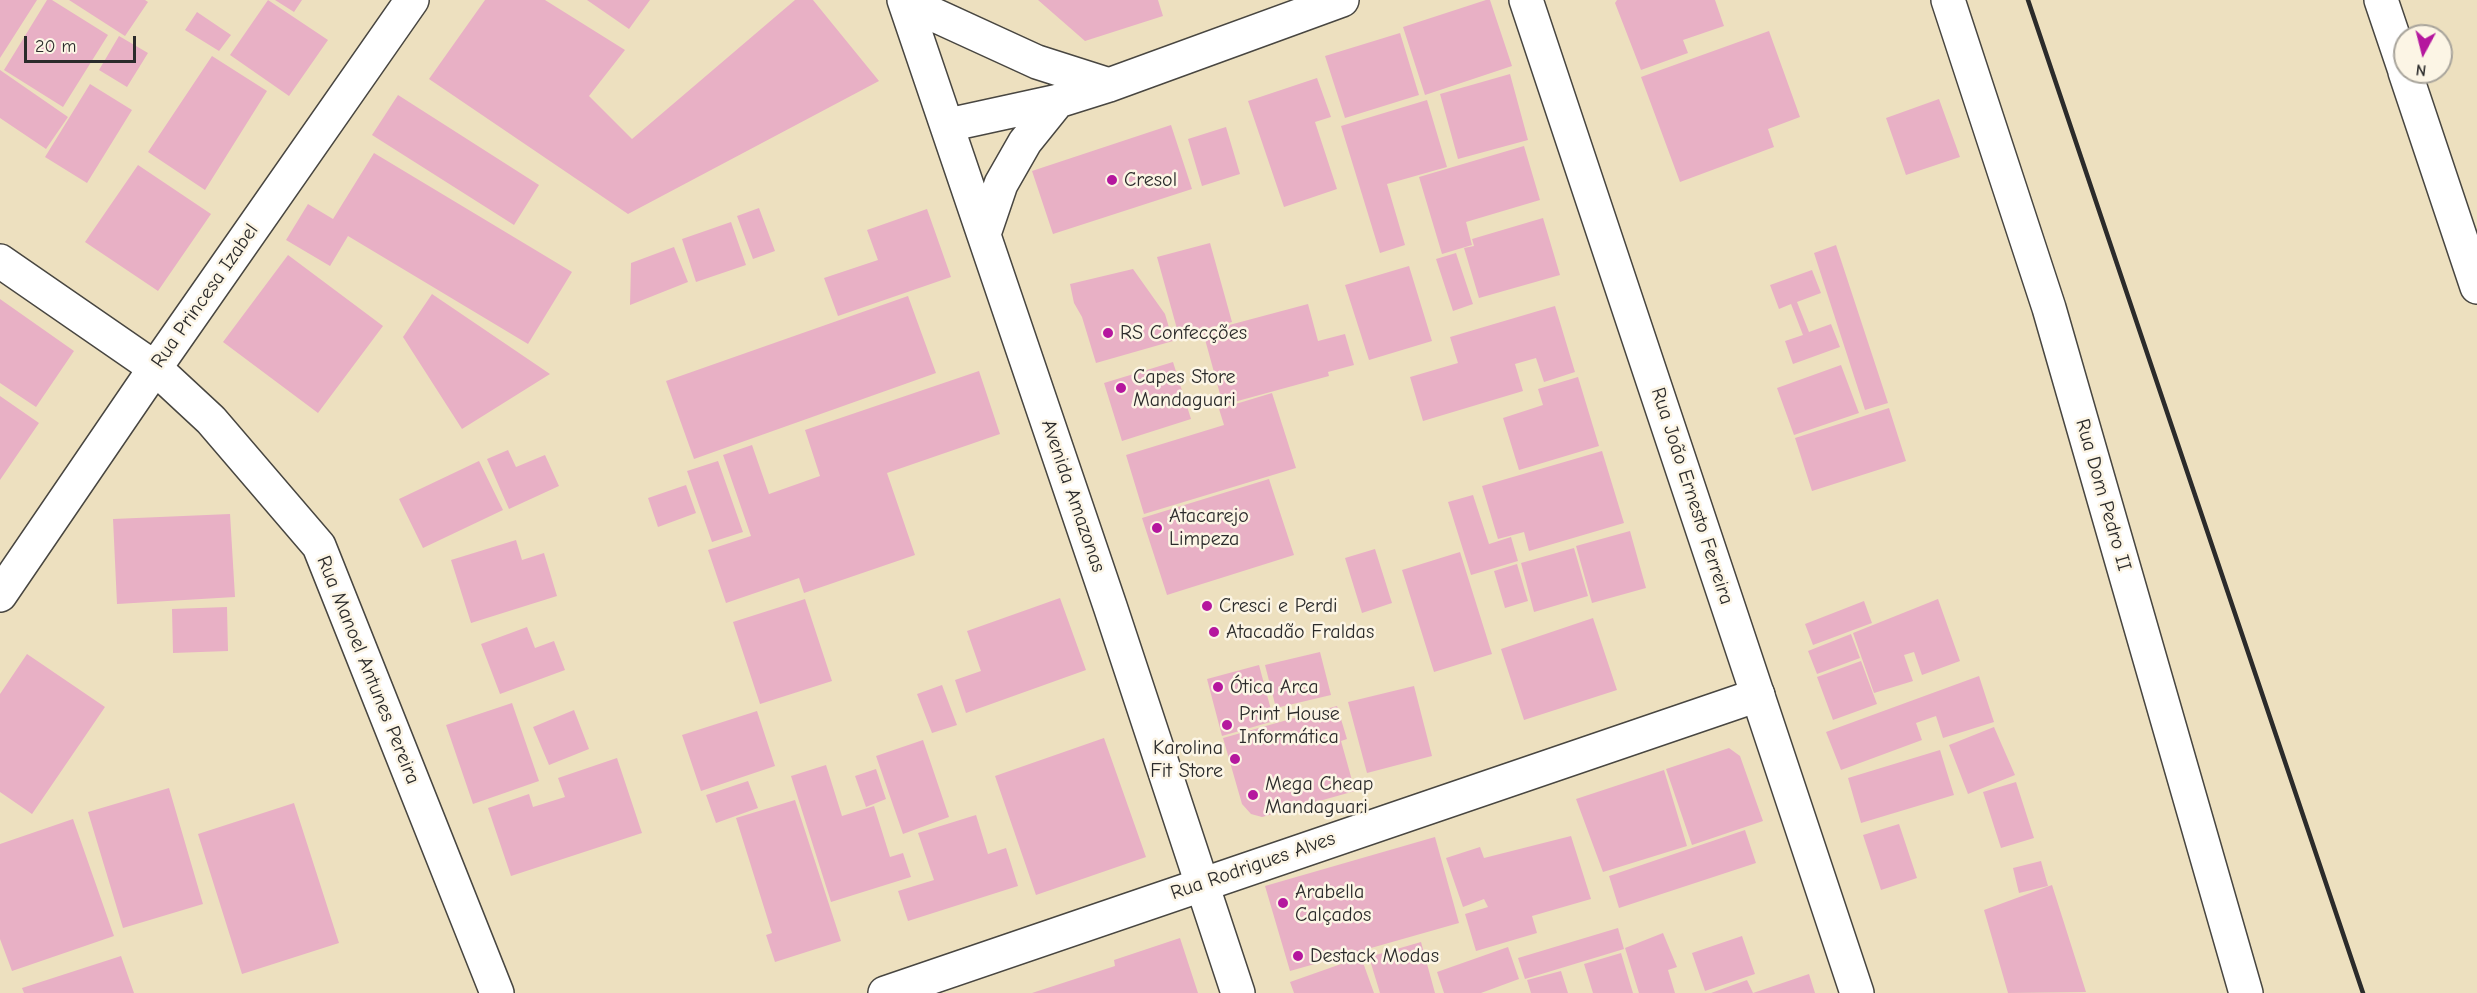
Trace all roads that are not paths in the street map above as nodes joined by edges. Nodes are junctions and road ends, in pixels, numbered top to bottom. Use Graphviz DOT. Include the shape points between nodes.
graph roads {
  1 [pos="412,0"];
  2 [pos="1342,0"];
  3 [pos="1526,0"];
  4 [pos="1948,0"];
  5 [pos="2381,0"];
  6 [pos="905,1"];
  7 [pos="2393,36"];
  8 [pos="2409,84"];
  9 [pos="1109,85"];
  10 [pos="1058,101"];
  11 [pos="948,125"];
  12 [pos="984,234"];
  13 [pos="0,261"];
  14 [pos="2477,287"];
  15 [pos="155,368"];
  16 [pos="0,595"];
  17 [pos="1758,695"];
  18 [pos="1202,884"];
  19 [pos="497,993"];
  20 [pos="885,993"];
  21 [pos="1238,993"];
  22 [pos="1857,993"];
  23 [pos="2246,993"];
  1 -- 15 [label="street, Rua Princesa Izabel"];
  2 -- 9 [label="street"];
  3 -- 17 [label="street, Rua João Ernesto Ferreira"];
  4 -- 23 [label="street, Rua Dom Pedro II" via="2049,308"];
  5 -- 7 [label="street"];
  6 -- 9 [label="street" via="1037,62"];
  6 -- 11 [label="street, Avenida Amazonas"];
  8 -- 14 [label="street"];
  9 -- 10 [label="street"];
  10 -- 11 [label="street"];
  10 -- 12 [label="street" via="1025,142 1001,184"];
  11 -- 12 [label="street, Avenida Amazonas"];
  12 -- 18 [label="street, Avenida Amazonas"];
  13 -- 15 [label="street, Rua Manoel Antunes Pereira"];
  15 -- 16 [label="street, Rua Princesa Izabel"];
  15 -- 19 [label="street, Rua Manoel Antunes Pereira" via="211,420 319,546"];
  17 -- 18 [label="street, Rua Rodrigues Alves"];
  17 -- 22 [label="street, Rua João Ernesto Ferreira"];
  18 -- 20 [label="street, Rua Rodrigues Alves"];
  18 -- 21 [label="street, Avenida Amazonas"];
}
